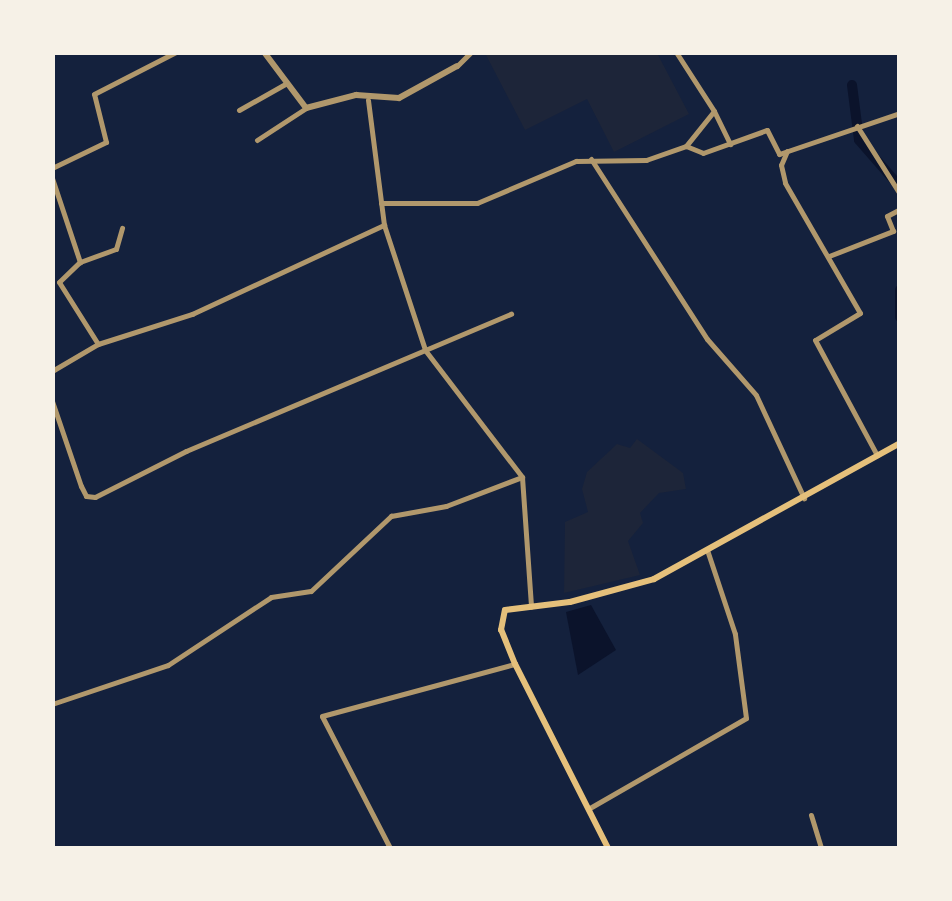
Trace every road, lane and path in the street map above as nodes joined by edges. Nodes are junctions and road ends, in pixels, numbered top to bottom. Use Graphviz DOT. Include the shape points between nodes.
graph roads {
  1 [pos="176,52"];
  2 [pos="264,52"];
  3 [pos="471,52"];
  4 [pos="676,52"];
  5 [pos="457,66"];
  6 [pos="287,83"];
  7 [pos="368,100"];
  8 [pos="306,108"];
  9 [pos="239,110"];
  10 [pos="714,110"];
  11 [pos="900,114"];
  12 [pos="857,126"];
  13 [pos="257,140"];
  14 [pos="730,144"];
  15 [pos="686,146"];
  16 [pos="787,151"];
  17 [pos="591,159"];
  18 [pos="52,168"];
  19 [pos="52,178"];
  20 [pos="900,194"];
  21 [pos="381,203"];
  22 [pos="900,209"];
  23 [pos="384,224"];
  24 [pos="122,228"];
  25 [pos="830,258"];
  26 [pos="80,262"];
  27 [pos="510,314"];
  28 [pos="98,344"];
  29 [pos="425,350"];
  30 [pos="52,371"];
  31 [pos="52,402"];
  32 [pos="61,426"];
  33 [pos="52,428"];
  34 [pos="900,443"];
  35 [pos="877,456"];
  36 [pos="522,477"];
  37 [pos="804,498"];
  38 [pos="706,547"];
  39 [pos="531,607"];
  40 [pos="515,664"];
  41 [pos="52,704"];
  42 [pos="588,809"];
  43 [pos="811,815"];
  44 [pos="605,847"];
  45 [pos="390,848"];
  46 [pos="821,848"];
  1 -- 18 [label="street" via="94,94 106,142"];
  2 -- 6 [label="street"];
  3 -- 5 [label="street"];
  4 -- 10 [label="street"];
  5 -- 7 [label="street" via="399,98"];
  6 -- 8 [label="street"];
  6 -- 9 [label="street"];
  7 -- 8 [label="street" via="356,95"];
  7 -- 21 [label="street"];
  8 -- 13 [label="street"];
  10 -- 14 [label="street"];
  10 -- 15 [label="street"];
  11 -- 12 [label="street"];
  12 -- 16 [label="street"];
  12 -- 20 [label="street"];
  14 -- 15 [label="street" via="703,153"];
  14 -- 16 [label="street" via="767,130 779,154"];
  15 -- 17 [label="street" via="646,160"];
  16 -- 25 [label="street" via="781,165 785,183"];
  17 -- 21 [label="street" via="545,170 477,203"];
  17 -- 37 [label="street" via="707,338 756,395"];
  19 -- 26 [label="street"];
  21 -- 23 [label="street"];
  22 -- 25 [label="street" via="886,216 893,231"];
  23 -- 28 [label="street" via="192,314"];
  23 -- 29 [label="street"];
  24 -- 26 [label="street" via="116,249"];
  25 -- 35 [label="street" via="860,314 814,340"];
  26 -- 28 [label="street" via="59,282"];
  27 -- 29 [label="street"];
  28 -- 30 [label="street"];
  29 -- 32 [label="street" via="96,497 80,486"];
  29 -- 36 [label="street"];
  31 -- 32 [label="street"];
  32 -- 33 [label="street"];
  34 -- 35 [label="main road"];
  35 -- 37 [label="main road"];
  36 -- 39 [label="street"];
  36 -- 41 [label="street" via="446,506 391,516 310,591 261,602 168,664"];
  37 -- 38 [label="main road"];
  38 -- 39 [label="main road" via="654,579"];
  38 -- 42 [label="street" via="735,634 746,718"];
  39 -- 40 [label="main road" via="505,610 501,630"];
  40 -- 42 [label="main road"];
  40 -- 45 [label="street" via="322,716"];
  42 -- 44 [label="main road"];
  43 -- 46 [label="street"];
}
